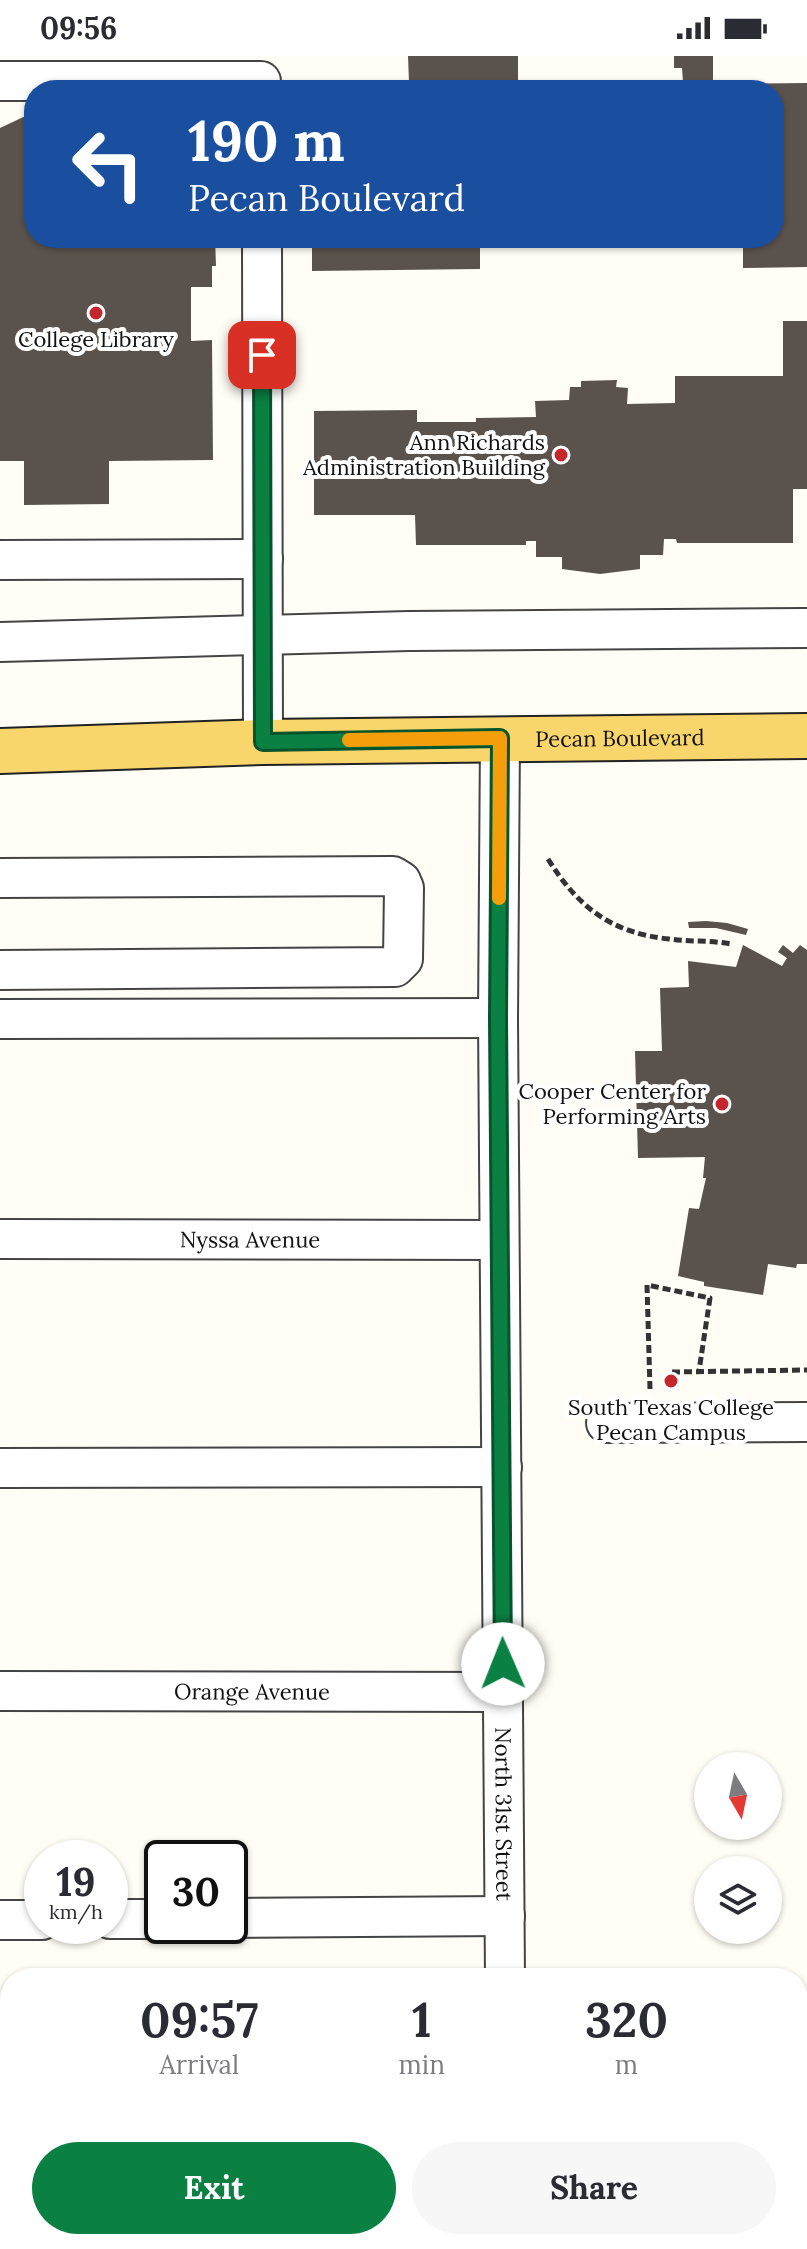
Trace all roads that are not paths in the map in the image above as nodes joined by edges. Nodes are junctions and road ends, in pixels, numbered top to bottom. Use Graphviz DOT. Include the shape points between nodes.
graph roads {
  1 [pos="261,76"];
  2 [pos="52,80"];
  3 [pos="0,81"];
  4 [pos="24,81"];
  5 [pos="262,248"];
  6 [pos="263,559"];
  7 [pos="0,560"];
  8 [pos="807,628"];
  9 [pos="263,635"];
  10 [pos="0,642"];
  11 [pos="807,736"];
  12 [pos="500,738"];
  13 [pos="263,742"];
  14 [pos="0,751"];
  15 [pos="0,878"];
  16 [pos="0,970"];
  17 [pos="498,1018"];
  18 [pos="0,1019"];
  19 [pos="0,1239"];
  20 [pos="499,1240"];
  21 [pos="807,1422"];
  22 [pos="606,1423"];
  23 [pos="502,1467"];
  24 [pos="0,1468"];
  25 [pos="0,1691"];
  26 [pos="503,1692"];
  27 [pos="505,1916"];
  28 [pos="248,1918"];
  29 [pos="0,1920"];
  30 [pos="24,1920"];
  31 [pos="505,1968"];
  1 -- 2 [label="street"];
  3 -- 4 [label="street"];
  5 -- 6 [label="street"];
  6 -- 7 [label="street"];
  6 -- 9 [label="street"];
  8 -- 9 [label="street"];
  9 -- 10 [label="street"];
  9 -- 13 [label="street"];
  11 -- 12 [label="main road, Pecan Boulevard"];
  12 -- 13 [label="main road, Pecan Boulevard"];
  12 -- 17 [label="street, North 31st Street"];
  13 -- 14 [label="main road, Pecan Boulevard"];
  15 -- 16 [label="street" via="393,876 404,888 403,959 395,967"];
  17 -- 18 [label="street"];
  17 -- 20 [label="street, North 31st Street"];
  19 -- 20 [label="street, Nyssa Avenue"];
  20 -- 23 [label="street, North 31st Street"];
  21 -- 22 [label="street"];
  23 -- 24 [label="street"];
  23 -- 26 [label="street, North 31st Street"];
  25 -- 26 [label="street, Orange Avenue"];
  26 -- 27 [label="street, North 31st Street"];
  27 -- 28 [label="street"];
  27 -- 31 [label="street, North 31st Street"];
  29 -- 30 [label="street"];
}
